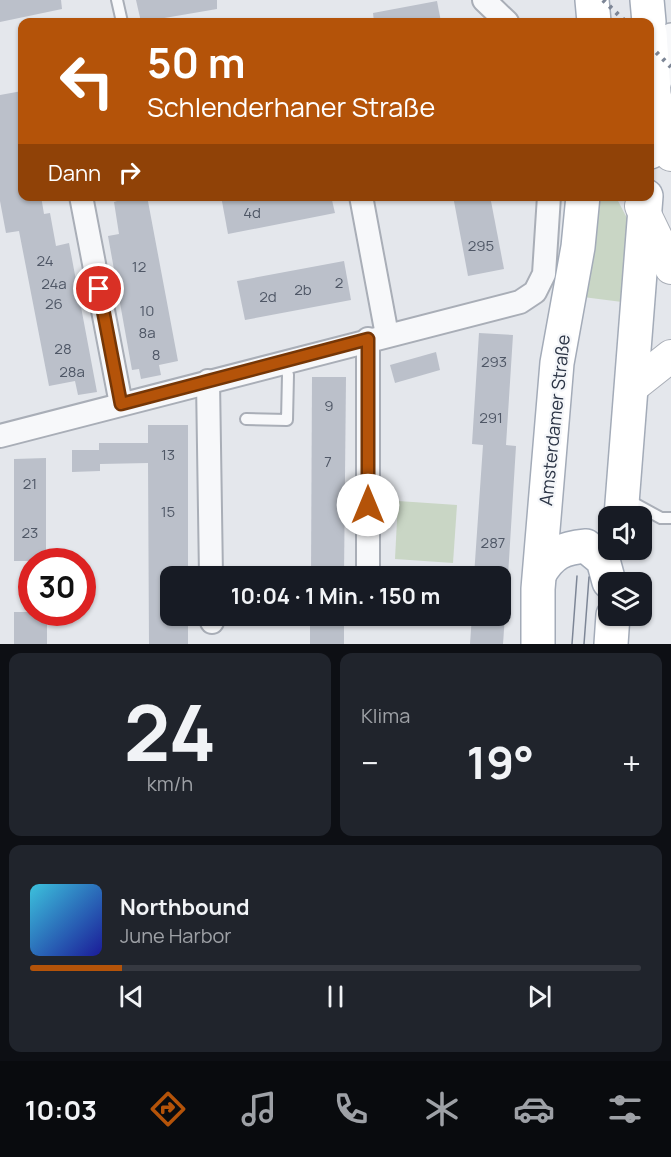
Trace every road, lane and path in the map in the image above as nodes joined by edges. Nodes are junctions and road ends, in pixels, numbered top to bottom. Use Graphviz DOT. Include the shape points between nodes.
graph roads {
  1 [pos="117,0"];
  2 [pos="484,0"];
  3 [pos="592,0"];
  4 [pos="647,0"];
  5 [pos="121,18"];
  6 [pos="503,18"];
  7 [pos="594,18"];
  8 [pos="649,18"];
  9 [pos="671,38"];
  10 [pos="654,93"];
  11 [pos="671,154"];
  12 [pos="82,201"];
  13 [pos="362,201"];
  14 [pos="549,201"];
  15 [pos="583,201"];
  16 [pos="642,203"];
  17 [pos="671,268"];
  18 [pos="377,337"];
  19 [pos="671,356"];
  20 [pos="284,361"];
  21 [pos="208,381"];
  22 [pos="632,387"];
  23 [pos="121,404"];
  24 [pos="246,419"];
  25 [pos="0,436"];
  26 [pos="622,506"];
  27 [pos="652,514"];
  28 [pos="671,518"];
  29 [pos="211,566"];
  30 [pos="368,566"];
  31 [pos="606,572"];
  32 [pos="540,573"];
  33 [pos="612,626"];
  34 [pos="538,644"];
  35 [pos="611,644"];
  1 -- 5 [label="lane"];
  2 -- 6 [label="street"];
  3 -- 7 [label="main road"];
  4 -- 8 [label="main road"];
  9 -- 10 [label="street"];
  10 -- 11 [label="main road"];
  12 -- 23 [label="street"];
  13 -- 18 [label="street"];
  14 -- 18 [label="street" via="544,274 535,292 520,302"];
  15 -- 32 [label="main road, Amsterdamer Straße" via="557,363"];
  16 -- 17 [label="main road"];
  16 -- 22 [label="main road"];
  18 -- 20 [label="street"];
  18 -- 30 [label="street"];
  19 -- 22 [label="main road"];
  20 -- 21 [label="street"];
  20 -- 24 [label="lane" via="288,375 287,420"];
  21 -- 23 [label="street"];
  21 -- 29 [label="street"];
  22 -- 26 [label="main road"];
  23 -- 25 [label="street"];
  27 -- 28 [label="lane"];
  31 -- 32 [label="main road" via="603,560 586,546 554,554"];
  32 -- 34 [label="main road, Amsterdamer Straße"];
  33 -- 35 [label="main road"];
}
